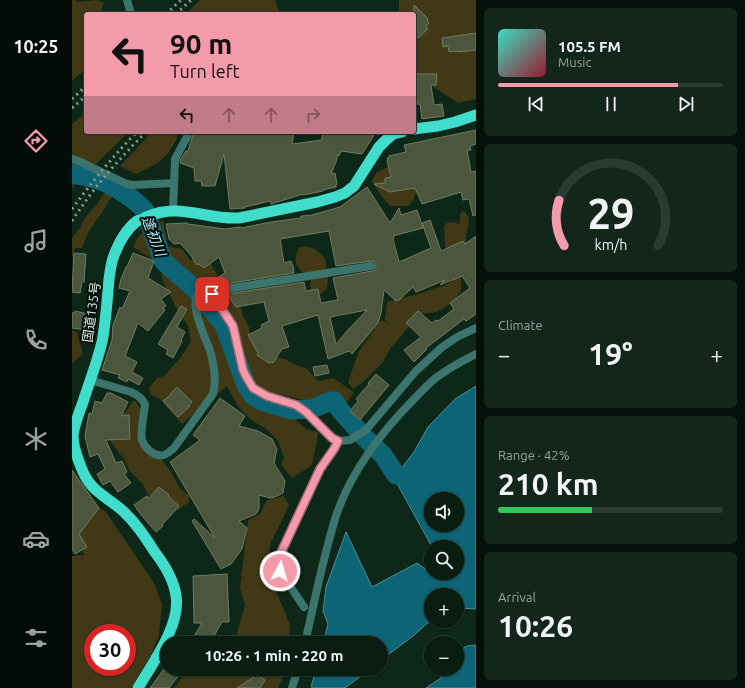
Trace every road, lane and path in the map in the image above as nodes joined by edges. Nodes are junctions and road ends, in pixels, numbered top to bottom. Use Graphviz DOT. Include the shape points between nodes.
graph roads {
  1 [pos="127,0"];
  2 [pos="130,12"];
  3 [pos="476,115"];
  4 [pos="416,129"];
  5 [pos="188,134"];
  6 [pos="393,134"];
  7 [pos="72,159"];
  8 [pos="174,183"];
  9 [pos="169,211"];
  10 [pos="371,266"];
  11 [pos="233,288"];
  12 [pos="476,328"];
  13 [pos="476,354"];
  14 [pos="90,380"];
  15 [pos="338,441"];
  16 [pos="304,607"];
  17 [pos="307,636"];
  18 [pos="296,676"];
  19 [pos="138,688"];
  20 [pos="292,688"];
  1 -- 2 [label="street"];
  3 -- 4 [label="highway" via="438,126"];
  5 -- 8 [label="street" via="175,159"];
  6 -- 9 [label="highway, 国道135号" via="379,147 354,186 336,197 231,219"];
  7 -- 8 [label="street" via="128,184"];
  8 -- 9 [label="street"];
  9 -- 14 [label="highway, 国道135号" via="152,214 138,221 126,232 119,244 112,260 102,341"];
  10 -- 11 [label="street"];
  12 -- 15 [label="street" via="441,348 415,372 366,430 350,440"];
  13 -- 17 [label="street" via="436,378 404,409 381,436 357,471 338,513 322,566"];
  14 -- 15 [label="street" via="137,394 146,405 142,438 144,444 160,456 169,453 215,388 213,363 199,322 195,301 199,293 204,291 212,294 233,326 243,370 253,388 267,396 296,405"];
  14 -- 19 [label="highway, 国道135号" via="73,436 81,468 93,489 132,519 163,564 177,597 169,636"];
  15 -- 16 [label="street" via="320,469 278,559 280,571"];
  18 -- 20 [label="street"];
}
